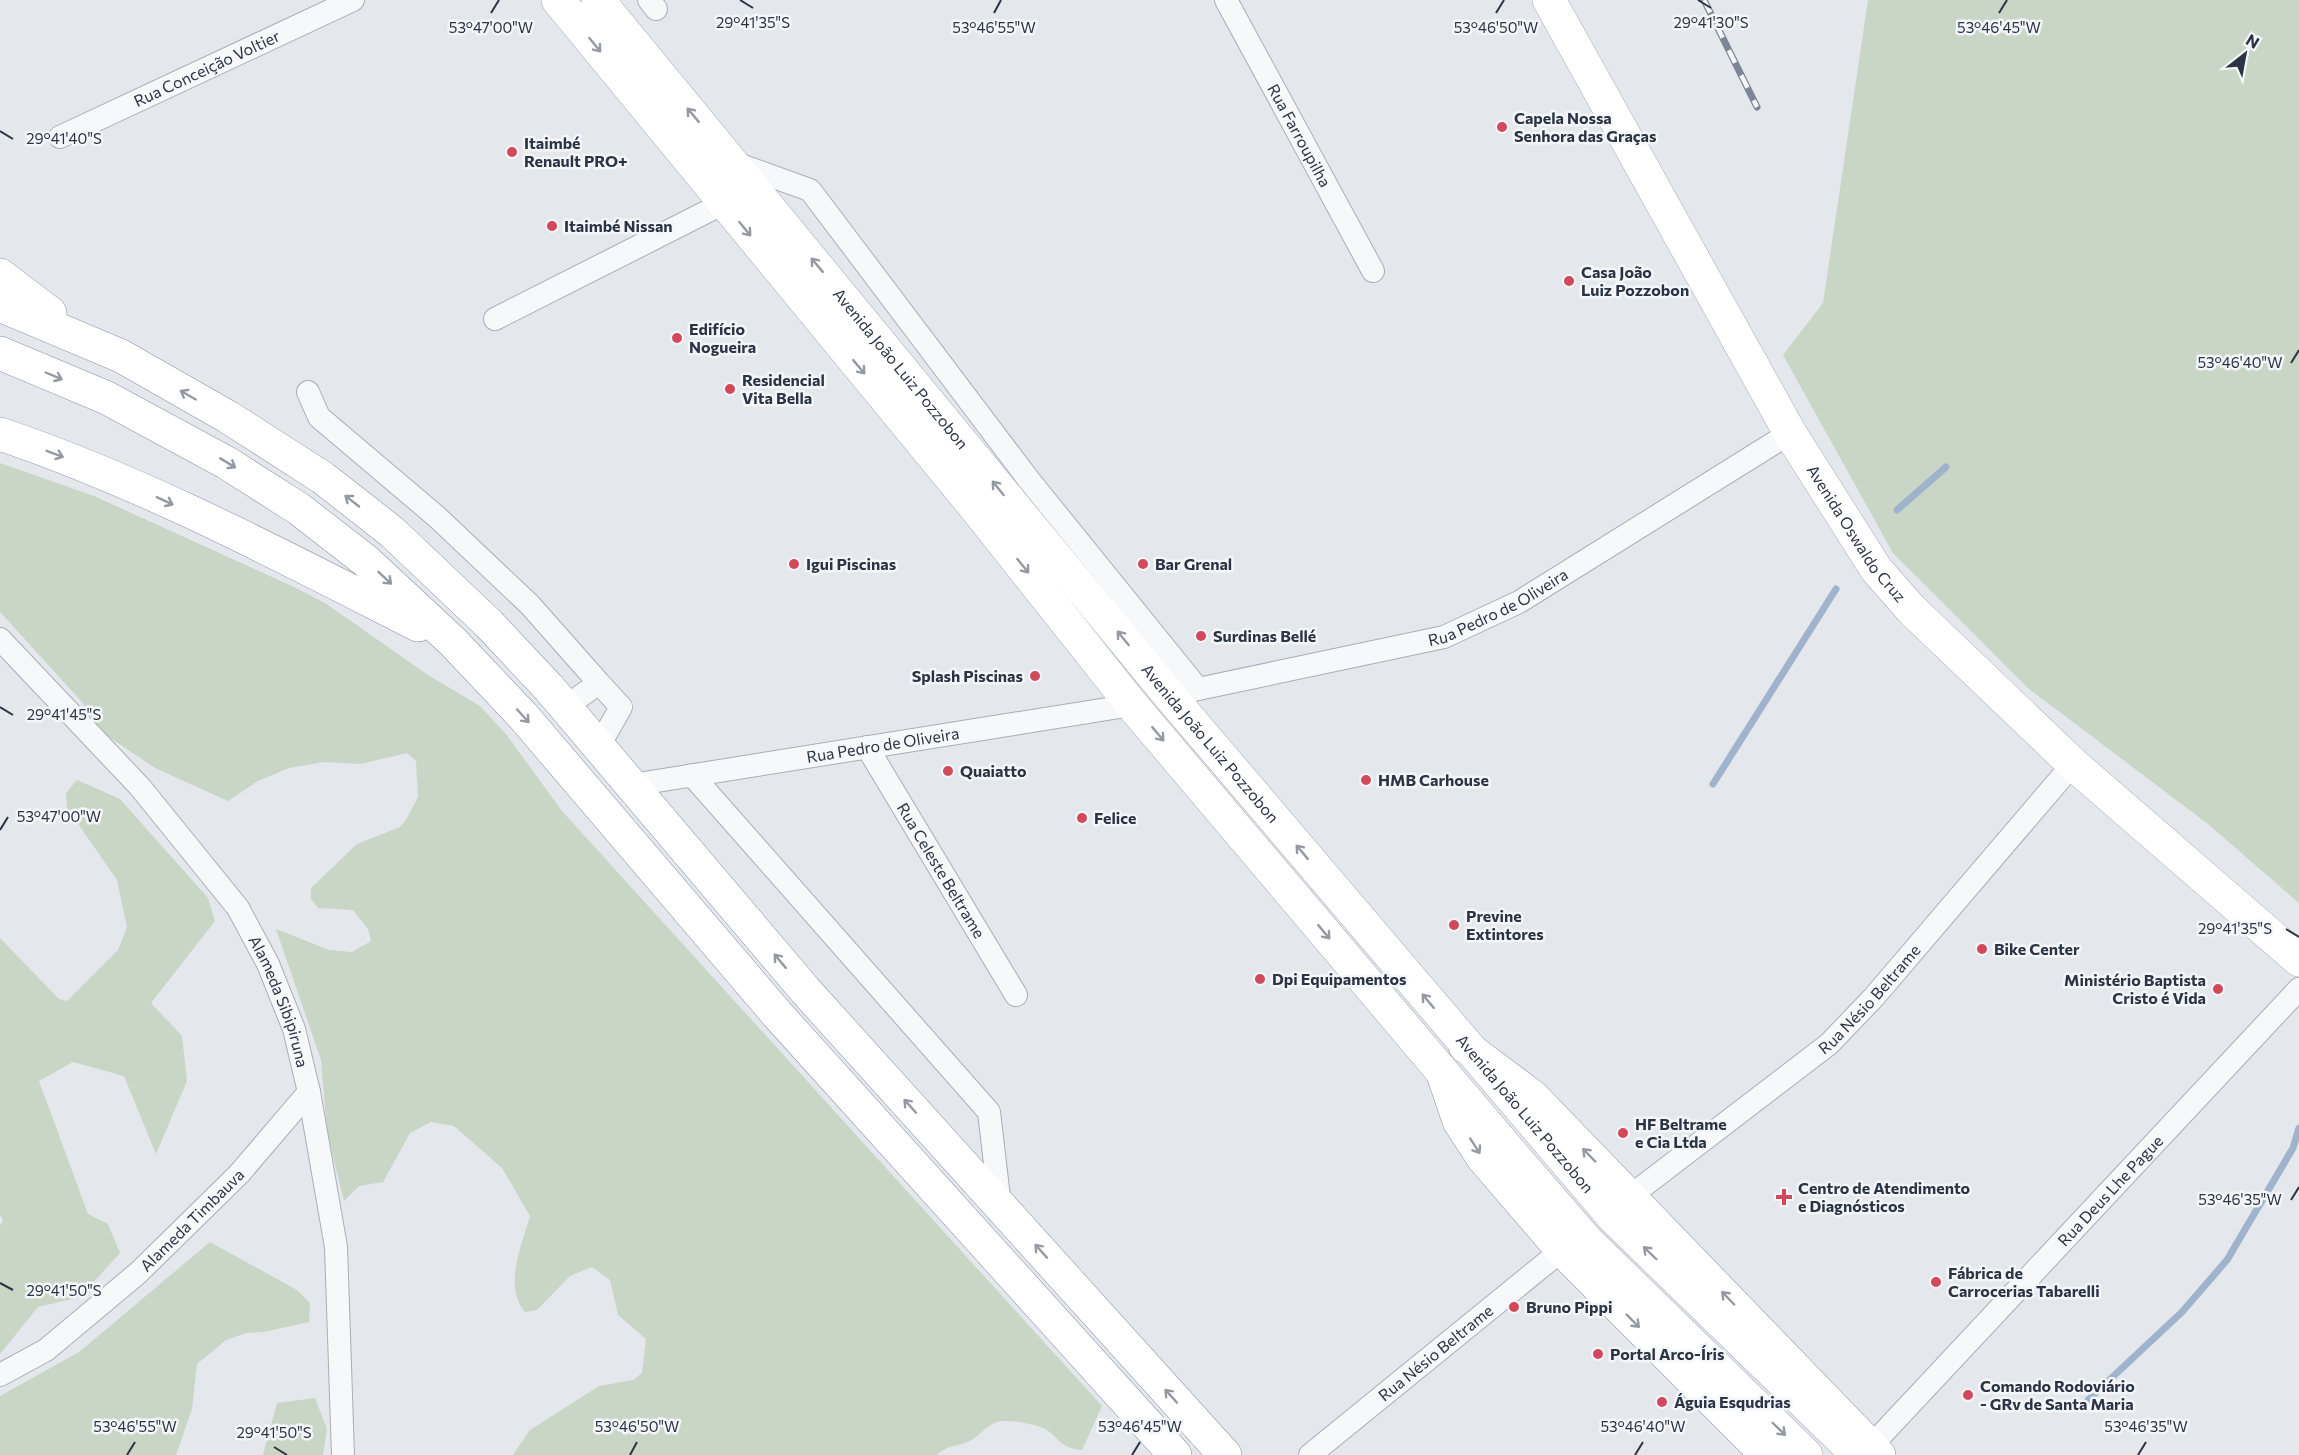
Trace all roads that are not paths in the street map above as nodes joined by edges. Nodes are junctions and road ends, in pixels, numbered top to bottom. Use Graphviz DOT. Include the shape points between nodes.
graph roads {
  1 [pos="353,0"];
  2 [pos="558,0"];
  3 [pos="598,0"];
  4 [pos="1226,0"];
  5 [pos="1549,0"];
  6 [pos="60,137"];
  7 [pos="724,202"];
  8 [pos="1373,271"];
  9 [pos="0,275"];
  10 [pos="0,305"];
  11 [pos="495,320"];
  12 [pos="85,339"];
  13 [pos="0,353"];
  14 [pos="308,392"];
  15 [pos="0,434"];
  16 [pos="1790,434"];
  17 [pos="0,639"];
  18 [pos="453,642"];
  19 [pos="599,682"];
  20 [pos="1184,692"];
  21 [pos="1132,705"];
  22 [pos="565,707"];
  23 [pos="599,746"];
  24 [pos="867,747"];
  25 [pos="2073,764"];
  26 [pos="692,775"];
  27 [pos="632,785"];
  28 [pos="2299,960"];
  29 [pos="2299,989"];
  30 [pos="1016,995"];
  31 [pos="1466,1046"];
  32 [pos="1443,1074"];
  33 [pos="309,1092"];
  34 [pos="1629,1197"];
  35 [pos="1000,1206"];
  36 [pos="1562,1250"];
  37 [pos="0,1375"];
  38 [pos="1869,1452"];
  39 [pos="343,1455"];
  40 [pos="1175,1455"];
  41 [pos="1225,1455"];
  42 [pos="1310,1455"];
  43 [pos="1767,1455"];
  44 [pos="1806,1455"];
  1 -- 6 [label="street, Rua Conceição Voltier"];
  2 -- 7 [label="main road, Avenida João Luiz Pozzobon, one-way"];
  20 -- 3 [label="main road, Avenida João Luiz Pozzobon, one-way"];
  4 -- 8 [label="street, Rua Farroupilha"];
  5 -- 16 [label="main road, Avenida Oswaldo Cruz"];
  7 -- 11 [label="street"];
  7 -- 21 [label="main road, Avenida João Luiz Pozzobon, one-way"];
  9 -- 12 [label="main road"];
  10 -- 12 [label="main road"];
  22 -- 12 [label="main road, one-way" via="489,624 392,532 323,478 228,417"];
  13 -- 18 [label="main road, one-way" via="107,398 227,463 299,509 366,561"];
  14 -- 19 [label="street" via="319,417 454,533 530,605"];
  15 -- 18 [label="main road, one-way" via="112,476"];
  16 -- 20 [label="street, Rua Pedro de Oliveira" via="1519,602 1444,636"];
  16 -- 25 [label="main road, Avenida Oswaldo Cruz" via="1876,569 1911,609"];
  17 -- 33 [label="street, Alameda Sibipiruna" via="134,780 238,908 268,964 294,1029"];
  18 -- 40 [label="main road, one-way" via="523,716 777,1014"];
  19 -- 22 [label="street"];
  19 -- 23 [label="street" via="621,707"];
  31 -- 20 [label="main road, Avenida João Luiz Pozzobon, one-way"];
  21 -- 24 [label="street, Rua Pedro de Oliveira"];
  21 -- 32 [label="main road, Avenida João Luiz Pozzobon, one-way"];
  22 -- 23 [label="main road"];
  23 -- 27 [label="main road"];
  24 -- 26 [label="street, Rua Pedro de Oliveira"];
  24 -- 30 [label="street, Rua Celeste Beltrame"];
  25 -- 28 [label="main road, Avenida Oswaldo Cruz"];
  25 -- 34 [label="street, Rua Nésio Beltrame" via="1874,997 1829,1044"];
  26 -- 27 [label="street, Rua Pedro de Oliveira"];
  26 -- 35 [label="street" via="989,1112"];
  35 -- 27 [label="main road, one-way" via="805,990"];
  29 -- 38 [label="street, Rua Deus Lhe Pague"];
  34 -- 31 [label="main road, one-way" via="1532,1096"];
  38 -- 31 [label="main road, Avenida João Luiz Pozzobon, one-way" via="1614,1218"];
  32 -- 36 [label="main road, one-way" via="1459,1121 1483,1158"];
  32 -- 44 [label="main road, Avenida João Luiz Pozzobon, one-way" via="1587,1241"];
  33 -- 37 [label="street, Alameda Timbauva" via="239,1174 138,1273 46,1350"];
  33 -- 39 [label="street, Alameda Sibipiruna" via="336,1247"];
  38 -- 34 [label="main road, one-way"];
  41 -- 35 [label="main road, one-way"];
  36 -- 42 [label="street, Rua Nésio Beltrame"];
  36 -- 43 [label="main road, one-way"];
}
